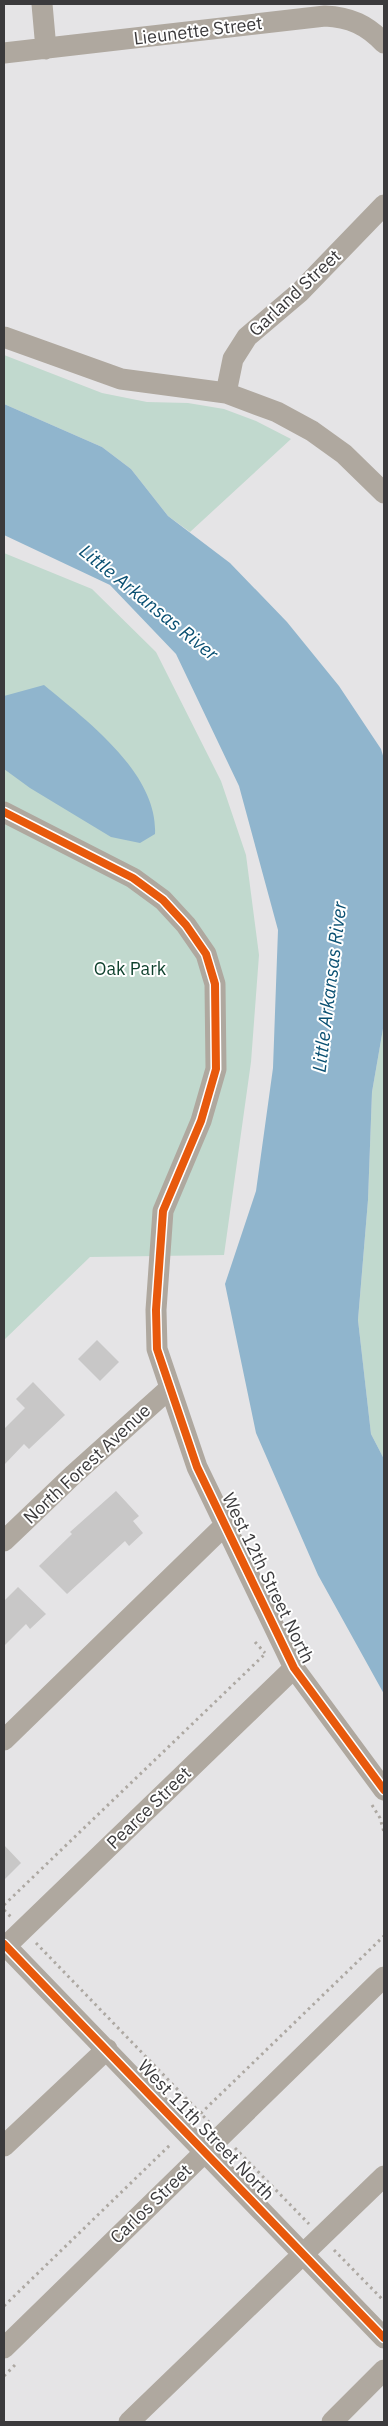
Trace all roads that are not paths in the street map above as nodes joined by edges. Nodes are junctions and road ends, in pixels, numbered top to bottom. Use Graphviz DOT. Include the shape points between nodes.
graph roads {
  1 [pos="42,4"];
  2 [pos="384,44"];
  3 [pos="46,49"];
  4 [pos="4,53"];
  5 [pos="384,205"];
  6 [pos="4,337"];
  7 [pos="226,393"];
  8 [pos="384,493"];
  9 [pos="4,812"];
  10 [pos="170,1388"];
  11 [pos="225,1525"];
  12 [pos="4,1541"];
  13 [pos="294,1668"];
  14 [pos="4,1740"];
  15 [pos="384,1790"];
  16 [pos="4,1946"];
  17 [pos="384,1977"];
  18 [pos="107,2049"];
  19 [pos="4,2146"];
  20 [pos="205,2152"];
  21 [pos="384,2176"];
  22 [pos="303,2253"];
  23 [pos="384,2338"];
  24 [pos="4,2348"];
  25 [pos="384,2370"];
  26 [pos="341,2420"];
  27 [pos="129,2422"];
  1 -- 3 [label="street"];
  2 -- 3 [label="street, Lieunette Street" via="364,26 350,19 325,16"];
  3 -- 4 [label="street, Lieunette Street"];
  5 -- 7 [label="street, Garland Street" via="300,292 247,337 234,359"];
  6 -- 7 [label="street" via="121,379"];
  7 -- 8 [label="street" via="277,412 312,431 344,454"];
  9 -- 10 [label="street, West 12th Street North" via="133,878 163,900 206,954 216,984 216,1069 201,1120 163,1211 156,1330 158,1349"];
  10 -- 11 [label="street, West 12th Street North" via="197,1468"];
  10 -- 12 [label="street, North Forest Avenue"];
  11 -- 13 [label="street, West 12th Street North"];
  11 -- 14 [label="street"];
  13 -- 15 [label="street, West 12th Street North"];
  13 -- 16 [label="street, Pearce Street"];
  16 -- 18 [label="street, West 11th Street North"];
  17 -- 20 [label="street, Carlos Street"];
  18 -- 19 [label="street"];
  18 -- 20 [label="street, West 11th Street North"];
  20 -- 22 [label="street, West 11th Street North"];
  20 -- 24 [label="street, Carlos Street"];
  21 -- 22 [label="street"];
  22 -- 23 [label="street, West 11th Street North"];
  22 -- 27 [label="street"];
  25 -- 26 [label="street"];
}
